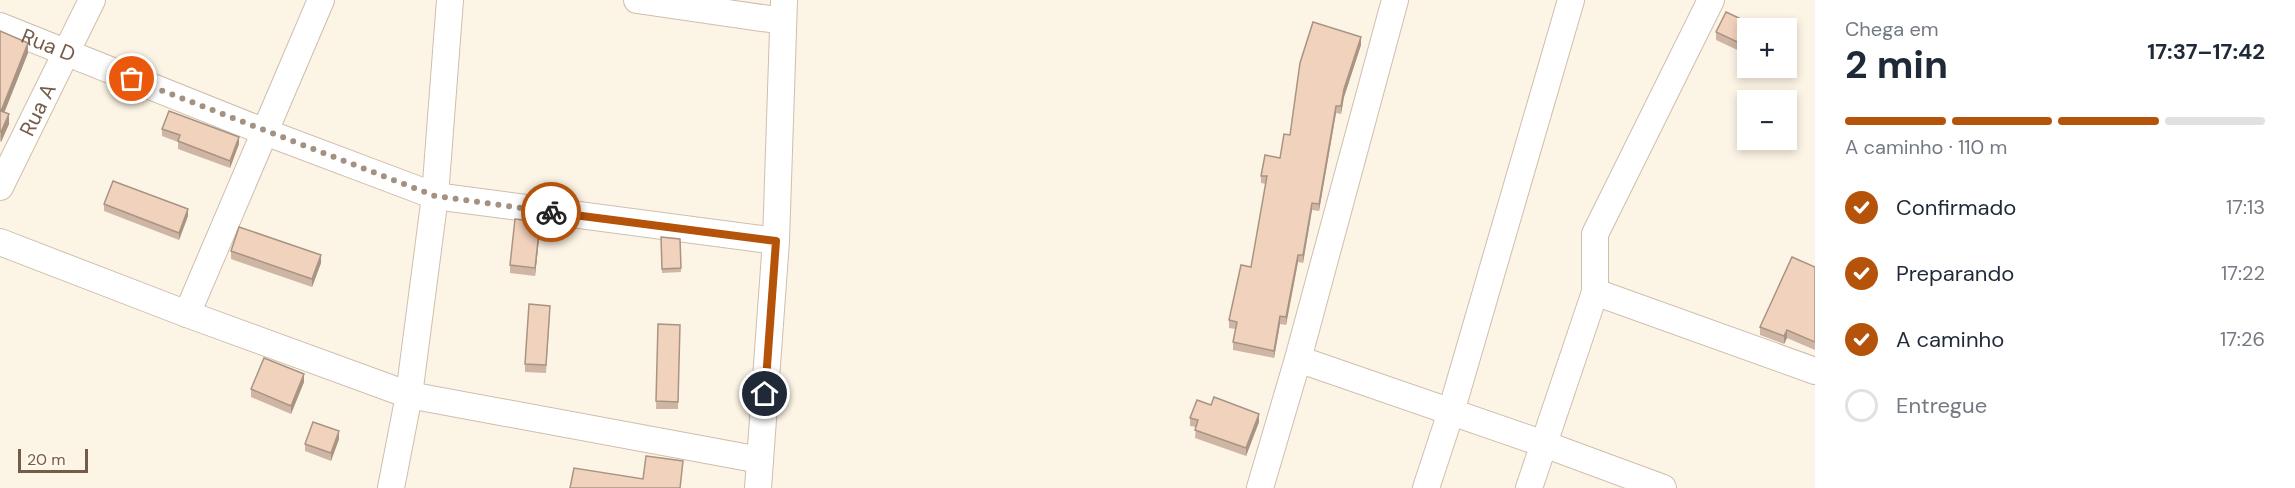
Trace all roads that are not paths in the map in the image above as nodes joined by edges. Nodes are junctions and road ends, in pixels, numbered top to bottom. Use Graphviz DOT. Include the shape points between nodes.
graph roads {
  1 [pos="92,0"];
  2 [pos="321,0"];
  3 [pos="450,0"];
  4 [pos="637,0"];
  5 [pos="1395,0"];
  6 [pos="1571,0"];
  7 [pos="1711,0"];
  8 [pos="784,11"];
  9 [pos="0,26"];
  10 [pos="65,53"];
  11 [pos="265,132"];
  12 [pos="0,187"];
  13 [pos="435,196"];
  14 [pos="776,241"];
  15 [pos="0,242"];
  16 [pos="1595,292"];
  17 [pos="187,314"];
  18 [pos="1298,359"];
  19 [pos="1815,371"];
  20 [pos="410,395"];
  21 [pos="1451,412"];
  22 [pos="1544,444"];
  23 [pos="760,460"];
  24 [pos="391,488"];
  25 [pos="758,488"];
  26 [pos="1260,488"];
  27 [pos="1426,488"];
  28 [pos="1529,488"];
  29 [pos="1663,488"];
  1 -- 10 [label="street, Rua A"];
  2 -- 11 [label="street"];
  3 -- 13 [label="street"];
  4 -- 8 [label="street"];
  5 -- 18 [label="street"];
  6 -- 21 [label="street"];
  7 -- 16 [label="street" via="1595,234"];
  8 -- 14 [label="street"];
  9 -- 10 [label="street, Rua D"];
  10 -- 11 [label="street, Rua D"];
  10 -- 12 [label="street, Rua A"];
  11 -- 13 [label="street, Rua D"];
  11 -- 17 [label="street"];
  13 -- 14 [label="street, Rua D"];
  13 -- 20 [label="street"];
  14 -- 23 [label="street"];
  15 -- 17 [label="street"];
  16 -- 19 [label="street"];
  16 -- 22 [label="street"];
  17 -- 20 [label="street"];
  18 -- 21 [label="street"];
  18 -- 26 [label="street"];
  20 -- 23 [label="street"];
  20 -- 24 [label="street"];
  21 -- 22 [label="street"];
  21 -- 27 [label="street"];
  22 -- 28 [label="street"];
  22 -- 29 [label="street"];
  23 -- 25 [label="street"];
}
